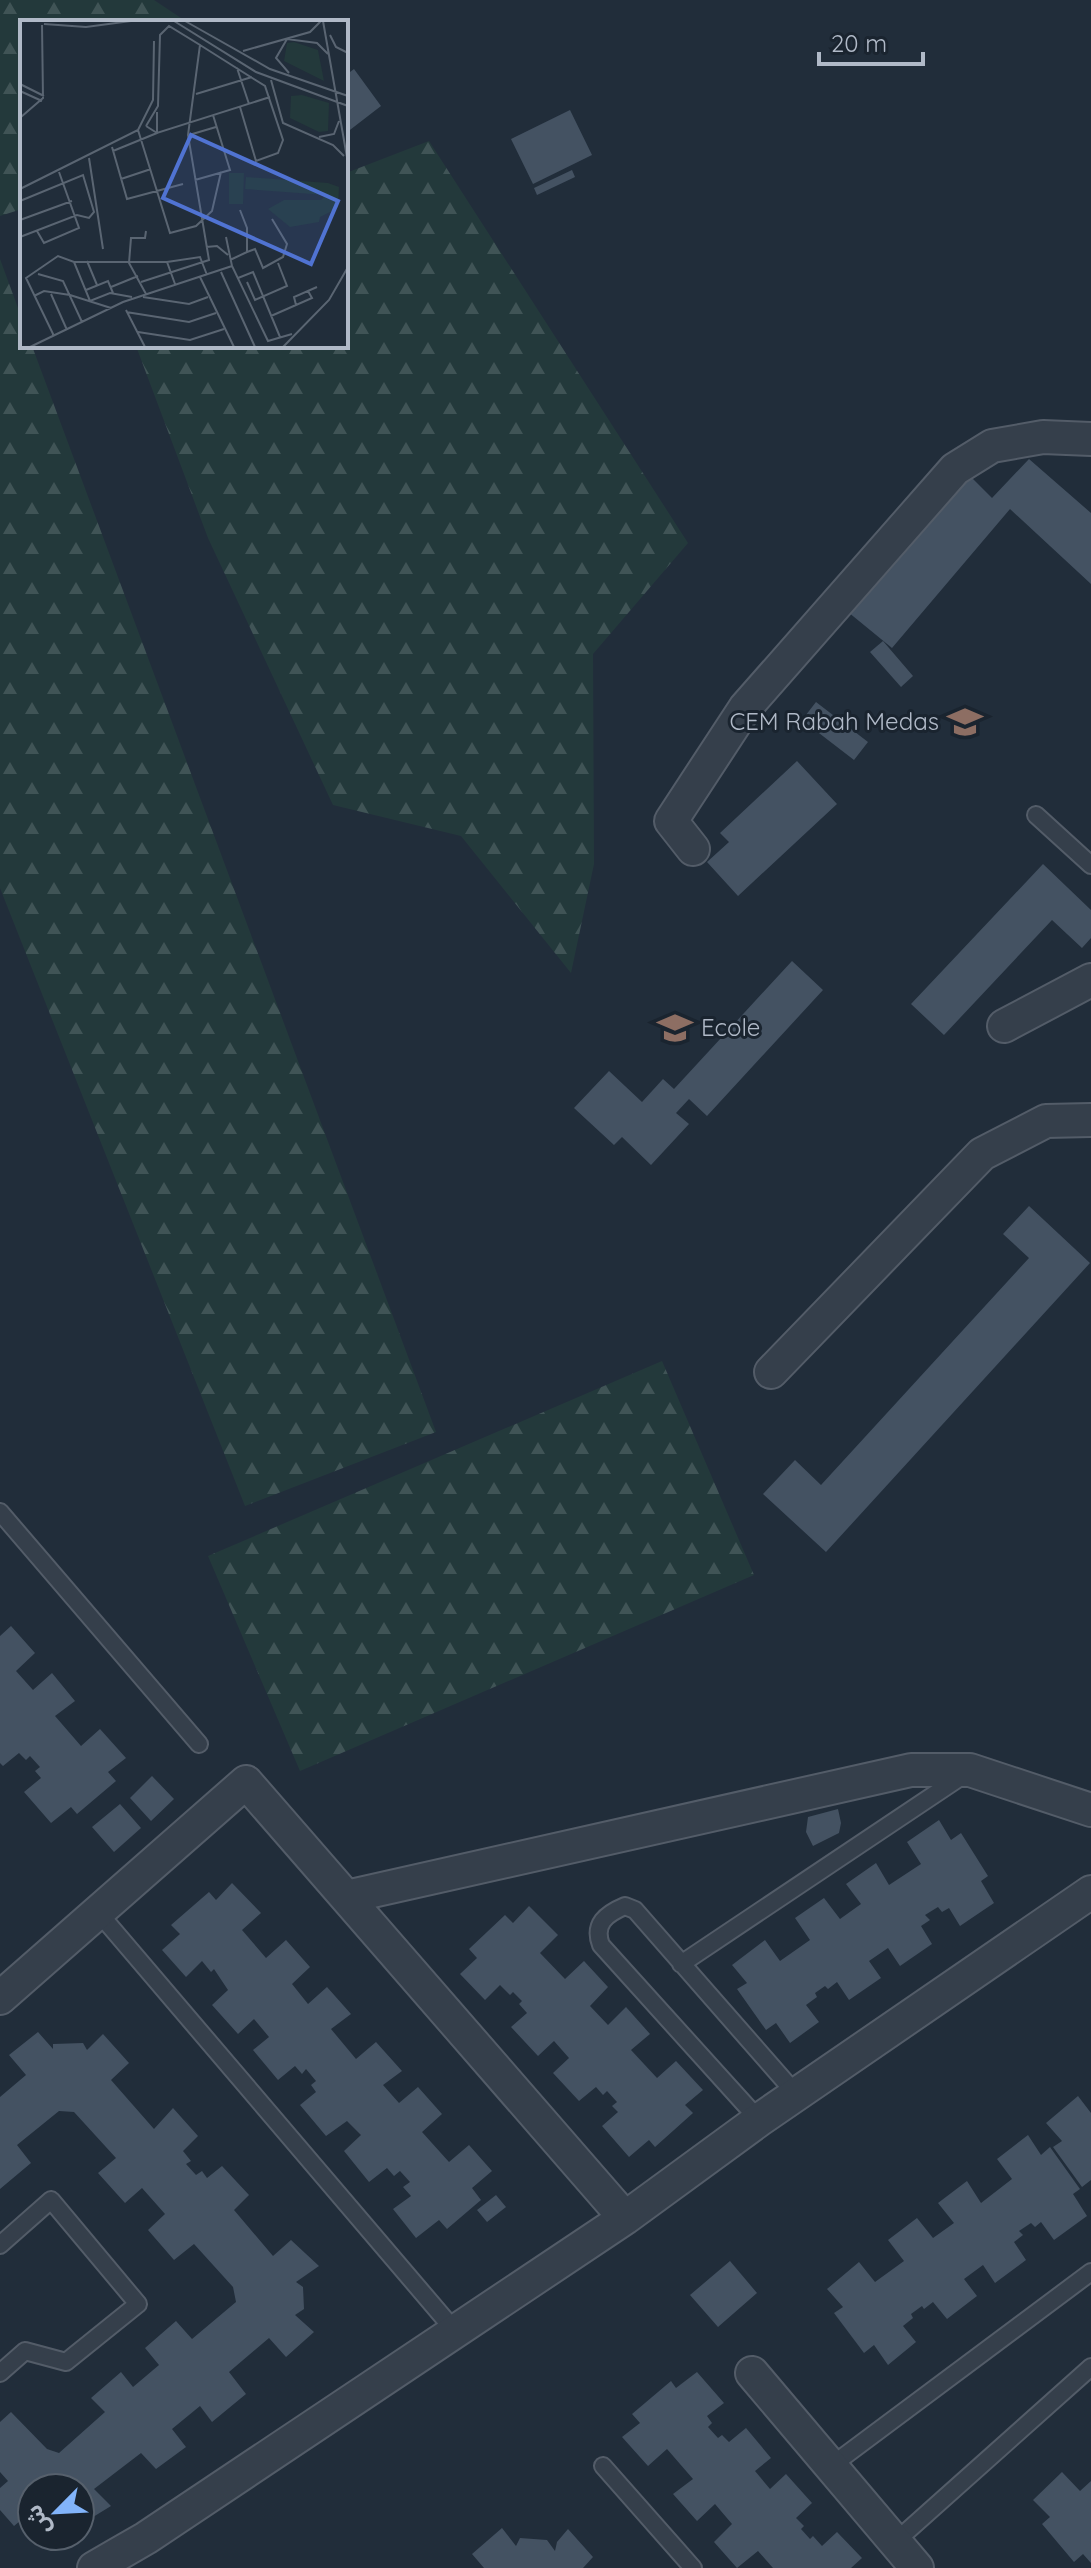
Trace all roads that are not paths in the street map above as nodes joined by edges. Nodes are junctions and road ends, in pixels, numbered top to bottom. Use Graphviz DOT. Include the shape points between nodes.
graph roads {
  1 [pos="1091,439"];
  2 [pos="1036,815"];
  3 [pos="693,849"];
  4 [pos="1091,865"];
  5 [pos="1091,980"];
  6 [pos="1004,1026"];
  7 [pos="1091,1120"];
  8 [pos="771,1372"];
  9 [pos="0,1512"];
  10 [pos="199,1744"];
  11 [pos="970,1770"];
  12 [pos="1091,1810"];
  13 [pos="1091,1892"];
  14 [pos="346,1897"];
  15 [pos="98,1912"];
  16 [pos="681,1964"];
  17 [pos="0,1998"];
  18 [pos="796,2094"];
  19 [pos="759,2120"];
  20 [pos="625,2218"];
  21 [pos="0,2245"];
  22 [pos="1091,2272"];
  23 [pos="455,2331"];
  24 [pos="1091,2367"];
  25 [pos="0,2373"];
  26 [pos="752,2373"];
  27 [pos="603,2466"];
  28 [pos="831,2466"];
  29 [pos="895,2542"];
  30 [pos="94,2568"];
  31 [pos="693,2568"];
  32 [pos="917,2568"];
  1 -- 3 [label="street" via="1043,437 992,446 955,469 745,708 671,821"];
  2 -- 4 [label="lane"];
  5 -- 6 [label="street"];
  7 -- 8 [label="street" via="1046,1121 982,1154"];
  9 -- 10 [label="lane"];
  11 -- 12 [label="street"];
  11 -- 14 [label="street" via="911,1770"];
  11 -- 16 [label="lane"];
  13 -- 18 [label="street"];
  14 -- 15 [label="street" via="246,1782"];
  14 -- 20 [label="street"];
  15 -- 17 [label="street"];
  15 -- 23 [label="lane"];
  16 -- 18 [label="lane"];
  16 -- 19 [label="lane" via="635,1910 625,1906 598,1925 601,1945"];
  18 -- 19 [label="street"];
  19 -- 20 [label="street"];
  20 -- 23 [label="street"];
  21 -- 25 [label="lane" via="51,2200 138,2304 66,2362 25,2351"];
  22 -- 28 [label="lane"];
  23 -- 30 [label="street"];
  24 -- 29 [label="lane"];
  26 -- 28 [label="street"];
  27 -- 31 [label="lane"];
  28 -- 29 [label="street"];
  29 -- 32 [label="street"];
}
